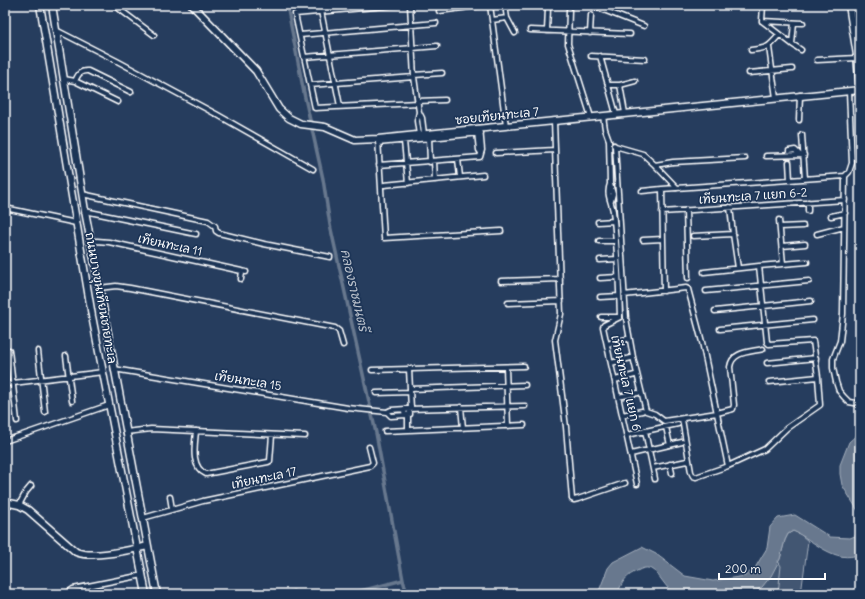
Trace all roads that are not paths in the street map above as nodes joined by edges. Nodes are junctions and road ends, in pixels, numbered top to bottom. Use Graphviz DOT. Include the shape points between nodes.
graph roads {
  1 [pos="40,5"];
  2 [pos="52,5"];
  3 [pos="114,5"];
  4 [pos="192,5"];
  5 [pos="397,5"];
  6 [pos="410,5"];
  7 [pos="486,5"];
  8 [pos="490,5"];
  9 [pos="505,5"];
  10 [pos="591,5"];
  11 [pos="763,5"];
  12 [pos="849,5"];
  13 [pos="551,6"];
  14 [pos="570,8"];
  15 [pos="321,11"];
  16 [pos="439,11"];
  17 [pos="590,15"];
  18 [pos="507,18"];
  19 [pos="492,20"];
  20 [pos="762,21"];
  21 [pos="436,23"];
  22 [pos="794,23"];
  23 [pos="803,23"];
  24 [pos="411,25"];
  25 [pos="644,26"];
  26 [pos="56,30"];
  27 [pos="530,30"];
  28 [pos="547,31"];
  29 [pos="326,32"];
  30 [pos="515,32"];
  31 [pos="568,32"];
  32 [pos="590,33"];
  33 [pos="630,34"];
  34 [pos="779,34"];
  35 [pos="857,34"];
  36 [pos="154,35"];
  37 [pos="300,35"];
  38 [pos="792,44"];
  39 [pos="436,46"];
  40 [pos="769,47"];
  41 [pos="413,48"];
  42 [pos="751,50"];
  43 [pos="801,50"];
  44 [pos="330,55"];
  45 [pos="591,56"];
  46 [pos="600,56"];
  47 [pos="304,57"];
  48 [pos="857,58"];
  49 [pos="645,59"];
  50 [pos="817,60"];
  51 [pos="792,69"];
  52 [pos="772,71"];
  53 [pos="442,73"];
  54 [pos="749,73"];
  55 [pos="414,76"];
  56 [pos="64,79"];
  57 [pos="75,81"];
  58 [pos="635,81"];
  59 [pos="336,82"];
  60 [pos="310,85"];
  61 [pos="608,85"];
  62 [pos="620,85"];
  63 [pos="860,90"];
  64 [pos="849,91"];
  65 [pos="131,92"];
  66 [pos="800,95"];
  67 [pos="776,98"];
  68 [pos="445,100"];
  69 [pos="118,102"];
  70 [pos="417,102"];
  71 [pos="340,106"];
  72 [pos="616,114"];
  73 [pos="625,114"];
  74 [pos="603,116"];
  75 [pos="591,117"];
  76 [pos="799,120"];
  77 [pos="554,121"];
  78 [pos="506,126"];
  79 [pos="479,131"];
  80 [pos="802,135"];
  81 [pos="424,136"];
  82 [pos="609,140"];
  83 [pos="378,141"];
  84 [pos="404,141"];
  85 [pos="615,146"];
  86 [pos="555,150"];
  87 [pos="789,151"];
  88 [pos="496,153"];
  89 [pos="802,155"];
  90 [pos="766,156"];
  91 [pos="745,158"];
  92 [pos="458,159"];
  93 [pos="432,162"];
  94 [pos="789,162"];
  95 [pos="407,164"];
  96 [pos="379,165"];
  97 [pos="655,165"];
  98 [pos="313,169"];
  99 [pos="483,175"];
  100 [pos="845,176"];
  101 [pos="460,177"];
  102 [pos="805,179"];
  103 [pos="435,180"];
  104 [pos="790,180"];
  105 [pos="408,183"];
  106 [pos="384,185"];
  107 [pos="677,188"];
  108 [pos="662,189"];
  109 [pos="642,191"];
  110 [pos="82,194"];
  111 [pos="845,200"];
  112 [pos="808,202"];
  113 [pos="730,207"];
  114 [pos="5,208"];
  115 [pos="686,210"];
  116 [pos="85,211"];
  117 [pos="808,211"];
  118 [pos="662,212"];
  119 [pos="845,213"];
  120 [pos="831,216"];
  121 [pos="779,220"];
  122 [pos="614,221"];
  123 [pos="598,222"];
  124 [pos="76,223"];
  125 [pos="803,226"];
  126 [pos="844,227"];
  127 [pos="780,228"];
  128 [pos="501,231"];
  129 [pos="89,233"];
  130 [pos="196,234"];
  131 [pos="732,234"];
  132 [pos="816,234"];
  133 [pos="78,235"];
  134 [pos="693,236"];
  135 [pos="616,240"];
  136 [pos="643,240"];
  137 [pos="663,240"];
  138 [pos="599,241"];
  139 [pos="805,244"];
  140 [pos="91,245"];
  141 [pos="782,246"];
  142 [pos="81,250"];
  143 [pos="330,257"];
  144 [pos="616,259"];
  145 [pos="600,260"];
  146 [pos="807,262"];
  147 [pos="783,264"];
  148 [pos="760,266"];
  149 [pos="738,268"];
  150 [pos="704,272"];
  151 [pos="618,277"];
  152 [pos="600,278"];
  153 [pos="688,278"];
  154 [pos="241,279"];
  155 [pos="560,279"];
  156 [pos="501,281"];
  157 [pos="809,281"];
  158 [pos="761,286"];
  159 [pos="99,288"];
  160 [pos="664,291"];
  161 [pos="706,291"];
  162 [pos="619,296"];
  163 [pos="624,296"];
  164 [pos="600,297"];
  165 [pos="561,301"];
  166 [pos="811,301"];
  167 [pos="508,303"];
  168 [pos="763,306"];
  169 [pos="715,311"];
  170 [pos="600,317"];
  171 [pos="620,317"];
  172 [pos="813,320"];
  173 [pos="765,325"];
  174 [pos="720,329"];
  175 [pos="626,339"];
  176 [pos="607,344"];
  177 [pos="343,345"];
  178 [pos="763,349"];
  179 [pos="9,350"];
  180 [pos="38,351"];
  181 [pos="66,356"];
  182 [pos="631,358"];
  183 [pos="816,358"];
  184 [pos="611,362"];
  185 [pos="767,363"];
  186 [pos="524,366"];
  187 [pos="506,367"];
  188 [pos="114,369"];
  189 [pos="409,369"];
  190 [pos="372,370"];
  191 [pos="103,372"];
  192 [pos="635,375"];
  193 [pos="69,376"];
  194 [pos="818,377"];
  195 [pos="41,380"];
  196 [pos="615,380"];
  197 [pos="769,382"];
  198 [pos="13,383"];
  199 [pos="5,384"];
  200 [pos="506,385"];
  201 [pos="525,385"];
  202 [pos="410,391"];
  203 [pos="376,393"];
  204 [pos="638,393"];
  205 [pos="618,397"];
  206 [pos="72,401"];
  207 [pos="860,404"];
  208 [pos="109,405"];
  209 [pos="507,406"];
  210 [pos="525,406"];
  211 [pos="461,407"];
  212 [pos="409,409"];
  213 [pos="642,411"];
  214 [pos="45,412"];
  215 [pos="387,412"];
  216 [pos="717,413"];
  217 [pos="407,415"];
  218 [pos="622,415"];
  219 [pos="682,419"];
  220 [pos="17,421"];
  221 [pos="678,424"];
  222 [pos="524,425"];
  223 [pos="508,426"];
  224 [pos="666,427"];
  225 [pos="463,428"];
  226 [pos="408,430"];
  227 [pos="196,431"];
  228 [pos="385,431"];
  229 [pos="645,431"];
  230 [pos="126,432"];
  231 [pos="272,435"];
  232 [pos="627,435"];
  233 [pos="305,436"];
  234 [pos="5,441"];
  235 [pos="682,442"];
  236 [pos="670,445"];
  237 [pos="369,447"];
  238 [pos="649,450"];
  239 [pos="631,454"];
  240 [pos="687,461"];
  241 [pos="670,464"];
  242 [pos="728,466"];
  243 [pos="653,468"];
  244 [pos="672,473"];
  245 [pos="655,479"];
  246 [pos="625,484"];
  247 [pos="637,484"];
  248 [pos="31,486"];
  249 [pos="170,498"];
  250 [pos="5,502"];
  251 [pos="19,505"];
  252 [pos="172,509"];
  253 [pos="143,518"];
  254 [pos="148,546"];
  255 [pos="138,548"];
  256 [pos="143,575"];
  257 [pos="66,594"];
  258 [pos="146,594"];
  259 [pos="157,594"];
  1 -- 124 [label="main road, ถนนบางขุนเทียนชายทะเล"];
  2 -- 26 [label="main road, ถนนบางขุนเทียนชายทะเล"];
  3 -- 36 [label="street"];
  4 -- 83 [label="main road, ซอยเทียนทะเล 7" via="256,71 279,109 289,118 298,123 320,125 355,140"];
  5 -- 15 [label="street"];
  6 -- 24 [label="street"];
  7 -- 16 [label="street"];
  8 -- 19 [label="street"];
  9 -- 18 [label="street"];
  10 -- 25 [label="street"];
  11 -- 20 [label="street"];
  12 -- 35 [label="main road"];
  13 -- 28 [label="street"];
  14 -- 31 [label="street"];
  15 -- 29 [label="street"];
  15 -- 37 [label="street" via="295,14"];
  17 -- 32 [label="street"];
  18 -- 19 [label="street"];
  18 -- 30 [label="street"];
  19 -- 78 [label="street"];
  20 -- 22 [label="street"];
  20 -- 34 [label="street"];
  21 -- 24 [label="street"];
  22 -- 23 [label="street"];
  22 -- 38 [label="street"];
  24 -- 29 [label="street"];
  24 -- 41 [label="street"];
  26 -- 56 [label="main road, ถนนบางขุนเทียนชายทะเล"];
  26 -- 98 [label="street" via="216,114"];
  27 -- 28 [label="street"];
  28 -- 31 [label="street"];
  29 -- 37 [label="street"];
  29 -- 44 [label="street"];
  31 -- 32 [label="street"];
  31 -- 75 [label="street" via="568,44"];
  32 -- 33 [label="street"];
  34 -- 38 [label="street"];
  34 -- 40 [label="street"];
  35 -- 48 [label="main road"];
  37 -- 47 [label="street"];
  38 -- 43 [label="street"];
  39 -- 41 [label="street"];
  40 -- 42 [label="street"];
  40 -- 52 [label="street"];
  41 -- 44 [label="street"];
  41 -- 55 [label="street"];
  44 -- 47 [label="street"];
  44 -- 59 [label="street"];
  45 -- 46 [label="street"];
  46 -- 49 [label="street"];
  46 -- 61 [label="street"];
  47 -- 60 [label="street"];
  48 -- 50 [label="street"];
  48 -- 63 [label="main road"];
  51 -- 52 [label="street"];
  52 -- 54 [label="street"];
  52 -- 67 [label="street"];
  53 -- 55 [label="street"];
  55 -- 59 [label="street"];
  55 -- 70 [label="street"];
  56 -- 57 [label="street"];
  56 -- 110 [label="main road, ถนนบางขุนเทียนชายทะเล"];
  57 -- 65 [label="street" via="80,73 88,71"];
  57 -- 69 [label="street"];
  58 -- 62 [label="street"];
  59 -- 60 [label="street"];
  59 -- 71 [label="street"];
  60 -- 71 [label="street" via="315,108"];
  61 -- 62 [label="street"];
  61 -- 72 [label="street"];
  62 -- 73 [label="street"];
  63 -- 64 [label="main road, ซอยเทียนทะเล 7"];
  64 -- 66 [label="main road, ซอยเทียนทะเล 7"];
  64 -- 100 [label="street" via="852,162"];
  66 -- 67 [label="main road, ซอยเทียนทะเล 7"];
  66 -- 76 [label="street"];
  67 -- 73 [label="main road, ซอยเทียนทะเล 7"];
  68 -- 70 [label="street"];
  70 -- 71 [label="street"];
  70 -- 81 [label="street" via="417,121"];
  72 -- 73 [label="main road, ซอยเทียนทะเล 7"];
  72 -- 74 [label="main road, ซอยเทียนทะเล 7"];
  74 -- 75 [label="main road, ซอยเทียนทะเล 7"];
  74 -- 82 [label="street, เทียนทะเล 7 แยก 6"];
  75 -- 77 [label="main road, ซอยเทียนทะเล 7"];
  77 -- 78 [label="main road, ซอยเทียนทะเล 7"];
  77 -- 86 [label="street"];
  78 -- 79 [label="main road, ซอยเทียนทะเล 7"];
  79 -- 81 [label="main road, ซอยเทียนทะเล 7"];
  79 -- 92 [label="street" via="480,157"];
  80 -- 89 [label="street"];
  81 -- 83 [label="main road, ซอยเทียนทะเล 7"];
  81 -- 84 [label="street"];
  81 -- 93 [label="street"];
  82 -- 85 [label="street"];
  82 -- 122 [label="street, เทียนทะเล 7 แยก 6" via="608,190"];
  83 -- 84 [label="street"];
  83 -- 96 [label="street"];
  84 -- 95 [label="street"];
  85 -- 97 [label="street" via="640,153"];
  85 -- 163 [label="street"];
  86 -- 88 [label="street"];
  86 -- 155 [label="street"];
  87 -- 89 [label="street" via="795,150"];
  89 -- 90 [label="street"];
  89 -- 102 [label="street"];
  91 -- 97 [label="street"];
  92 -- 93 [label="street"];
  92 -- 101 [label="street"];
  93 -- 95 [label="street"];
  93 -- 103 [label="street"];
  94 -- 104 [label="street"];
  95 -- 96 [label="street"];
  95 -- 105 [label="street"];
  96 -- 128 [label="street" via="384,238"];
  97 -- 107 [label="street"];
  99 -- 101 [label="street"];
  100 -- 102 [label="street"];
  100 -- 111 [label="street"];
  101 -- 103 [label="street"];
  102 -- 104 [label="street"];
  103 -- 105 [label="street"];
  104 -- 107 [label="street"];
  105 -- 106 [label="street"];
  107 -- 108 [label="street"];
  108 -- 109 [label="street"];
  108 -- 118 [label="street"];
  110 -- 116 [label="main road, ถนนบางขุนเทียนชายทะเล"];
  110 -- 143 [label="street" via="208,221 219,232"];
  111 -- 112 [label="street, เทียนทะเล 7 แยก 6-2"];
  111 -- 119 [label="street"];
  112 -- 113 [label="street, เทียนทะเล 7 แยก 6-2"];
  112 -- 117 [label="street"];
  113 -- 115 [label="street, เทียนทะเล 7 แยก 6-2"];
  113 -- 131 [label="street"];
  114 -- 124 [label="street"];
  115 -- 118 [label="street, เทียนทะเล 7 แยก 6-2"];
  115 -- 153 [label="street"];
  116 -- 129 [label="main road, ถนนบางขุนเทียนชายทะเล"];
  116 -- 130 [label="street"];
  118 -- 137 [label="street"];
  119 -- 120 [label="street"];
  119 -- 126 [label="street"];
  121 -- 127 [label="street"];
  122 -- 123 [label="street"];
  122 -- 135 [label="street, เทียนทะเล 7 แยก 6"];
  124 -- 133 [label="main road, ถนนบางขุนเทียนชายทะเล"];
  125 -- 127 [label="street"];
  126 -- 132 [label="street"];
  126 -- 207 [label="street" via="843,314 833,368 839,391 850,402"];
  127 -- 141 [label="street"];
  129 -- 133 [label="main road" via="85,236"];
  129 -- 140 [label="main road, ถนนบางขุนเทียนชายทะเล"];
  131 -- 134 [label="street"];
  131 -- 149 [label="street"];
  133 -- 142 [label="main road, ถนนบางขุนเทียนชายทะเล"];
  135 -- 138 [label="street"];
  135 -- 144 [label="street, เทียนทะเล 7 แยก 6"];
  136 -- 137 [label="street"];
  137 -- 160 [label="street"];
  139 -- 141 [label="street"];
  140 -- 142 [label="main road"];
  140 -- 154 [label="street, เทียนทะเล 11" via="97,241 109,242 244,271"];
  140 -- 159 [label="main road, ถนนบางขุนเทียนชายทะเล"];
  141 -- 147 [label="street"];
  142 -- 191 [label="main road, ถนนบางขุนเทียนชายทะเล"];
  144 -- 145 [label="street"];
  144 -- 151 [label="street, เทียนทะเล 7 แยก 6"];
  146 -- 147 [label="street"];
  147 -- 148 [label="street"];
  148 -- 149 [label="street"];
  148 -- 158 [label="street"];
  149 -- 150 [label="street"];
  151 -- 152 [label="street"];
  151 -- 162 [label="street, เทียนทะเล 7 แยก 6"];
  155 -- 156 [label="street"];
  155 -- 165 [label="street"];
  157 -- 158 [label="street"];
  158 -- 161 [label="street"];
  158 -- 168 [label="street"];
  159 -- 177 [label="street" via="130,288 335,328 339,331"];
  159 -- 188 [label="main road, ถนนบางขุนเทียนชายทะเล"];
  160 -- 163 [label="street"];
  160 -- 216 [label="street" via="686,288 689,290"];
  162 -- 164 [label="street"];
  162 -- 171 [label="street, เทียนทะเล 7 แยก 6"];
  163 -- 219 [label="street" via="629,335 645,410 663,421"];
  165 -- 167 [label="street"];
  165 -- 246 [label="street" via="561,317 555,340 572,499"];
  166 -- 168 [label="street"];
  168 -- 169 [label="street"];
  168 -- 173 [label="street"];
  170 -- 171 [label="street"];
  171 -- 176 [label="street, เทียนทะเล 7 แยก 6" via="603,326"];
  172 -- 173 [label="street"];
  173 -- 174 [label="street"];
  173 -- 183 [label="street" via="768,343 812,340"];
  175 -- 176 [label="street"];
  176 -- 184 [label="street, เทียนทะเล 7 แยก 6"];
  178 -- 216 [label="street" via="732,359 730,367 734,408"];
  179 -- 198 [label="street"];
  180 -- 195 [label="street"];
  181 -- 193 [label="street"];
  182 -- 184 [label="street"];
  183 -- 185 [label="street"];
  183 -- 194 [label="street"];
  184 -- 196 [label="street, เทียนทะเล 7 แยก 6"];
  186 -- 187 [label="street"];
  187 -- 189 [label="street"];
  187 -- 200 [label="street"];
  188 -- 215 [label="street, เทียนทะเล 15"];
  188 -- 230 [label="main road, ถนนบางขุนเทียนชายทะเล"];
  189 -- 190 [label="street"];
  189 -- 202 [label="street"];
  191 -- 193 [label="street"];
  191 -- 208 [label="main road, ถนนบางขุนเทียนชายทะเล"];
  192 -- 196 [label="street"];
  193 -- 195 [label="street"];
  193 -- 206 [label="street"];
  194 -- 197 [label="street"];
  194 -- 242 [label="street" via="819,406 787,428 765,449"];
  195 -- 198 [label="street"];
  195 -- 214 [label="street"];
  196 -- 205 [label="street, เทียนทะเล 7 แยก 6"];
  198 -- 199 [label="street"];
  198 -- 220 [label="street"];
  200 -- 201 [label="street"];
  200 -- 202 [label="street"];
  200 -- 209 [label="street"];
  202 -- 203 [label="street"];
  202 -- 212 [label="street"];
  204 -- 205 [label="street"];
  205 -- 218 [label="street, เทียนทะเล 7 แยก 6"];
  208 -- 234 [label="street"];
  208 -- 255 [label="main road, ถนนบางขุนเทียนชายทะเล"];
  209 -- 210 [label="street"];
  209 -- 211 [label="street"];
  209 -- 223 [label="street"];
  211 -- 212 [label="street"];
  211 -- 225 [label="street"];
  212 -- 215 [label="street"];
  212 -- 217 [label="street" via="403,412"];
  213 -- 218 [label="street"];
  215 -- 217 [label="street" via="391,416"];
  216 -- 219 [label="street"];
  216 -- 242 [label="street"];
  217 -- 226 [label="street"];
  218 -- 232 [label="street, เทียนทะเล 7 แยก 6"];
  219 -- 242 [label="street" via="693,476 704,475"];
  221 -- 224 [label="street"];
  222 -- 223 [label="street"];
  223 -- 225 [label="street"];
  224 -- 229 [label="street"];
  224 -- 236 [label="street"];
  225 -- 226 [label="street"];
  226 -- 228 [label="street"];
  227 -- 230 [label="street" via="145,429"];
  227 -- 231 [label="street"];
  227 -- 231 [label="street" via="195,460 201,471 206,474 270,461"];
  229 -- 232 [label="street"];
  229 -- 238 [label="street"];
  230 -- 253 [label="main road, ถนนบางขุนเทียนชายทะเล"];
  231 -- 233 [label="street"];
  232 -- 239 [label="street, เทียนทะเล 7 แยก 6"];
  235 -- 236 [label="street"];
  236 -- 238 [label="street"];
  237 -- 252 [label="street, เทียนทะเล 17" via="373,463 370,466"];
  238 -- 239 [label="street"];
  238 -- 243 [label="street"];
  239 -- 247 [label="street, เทียนทะเล 7 แยก 6"];
  240 -- 241 [label="street"];
  241 -- 243 [label="street"];
  241 -- 244 [label="street"];
  243 -- 245 [label="street"];
  248 -- 251 [label="street"];
  249 -- 252 [label="street"];
  250 -- 251 [label="main road"];
  251 -- 255 [label="main road" via="81,554 95,555"];
  252 -- 253 [label="street, เทียนทะเล 17"];
  253 -- 254 [label="main road, ถนนบางขุนเทียนชายทะเล"];
  254 -- 255 [label="main road"];
  254 -- 259 [label="main road, ถนนบางขุนเทียนชายทะเล"];
  255 -- 256 [label="main road, ถนนบางขุนเทียนชายทะเล"];
  256 -- 257 [label="street" via="73,589"];
  256 -- 258 [label="main road, ถนนบางขุนเทียนชายทะเล"];
}
